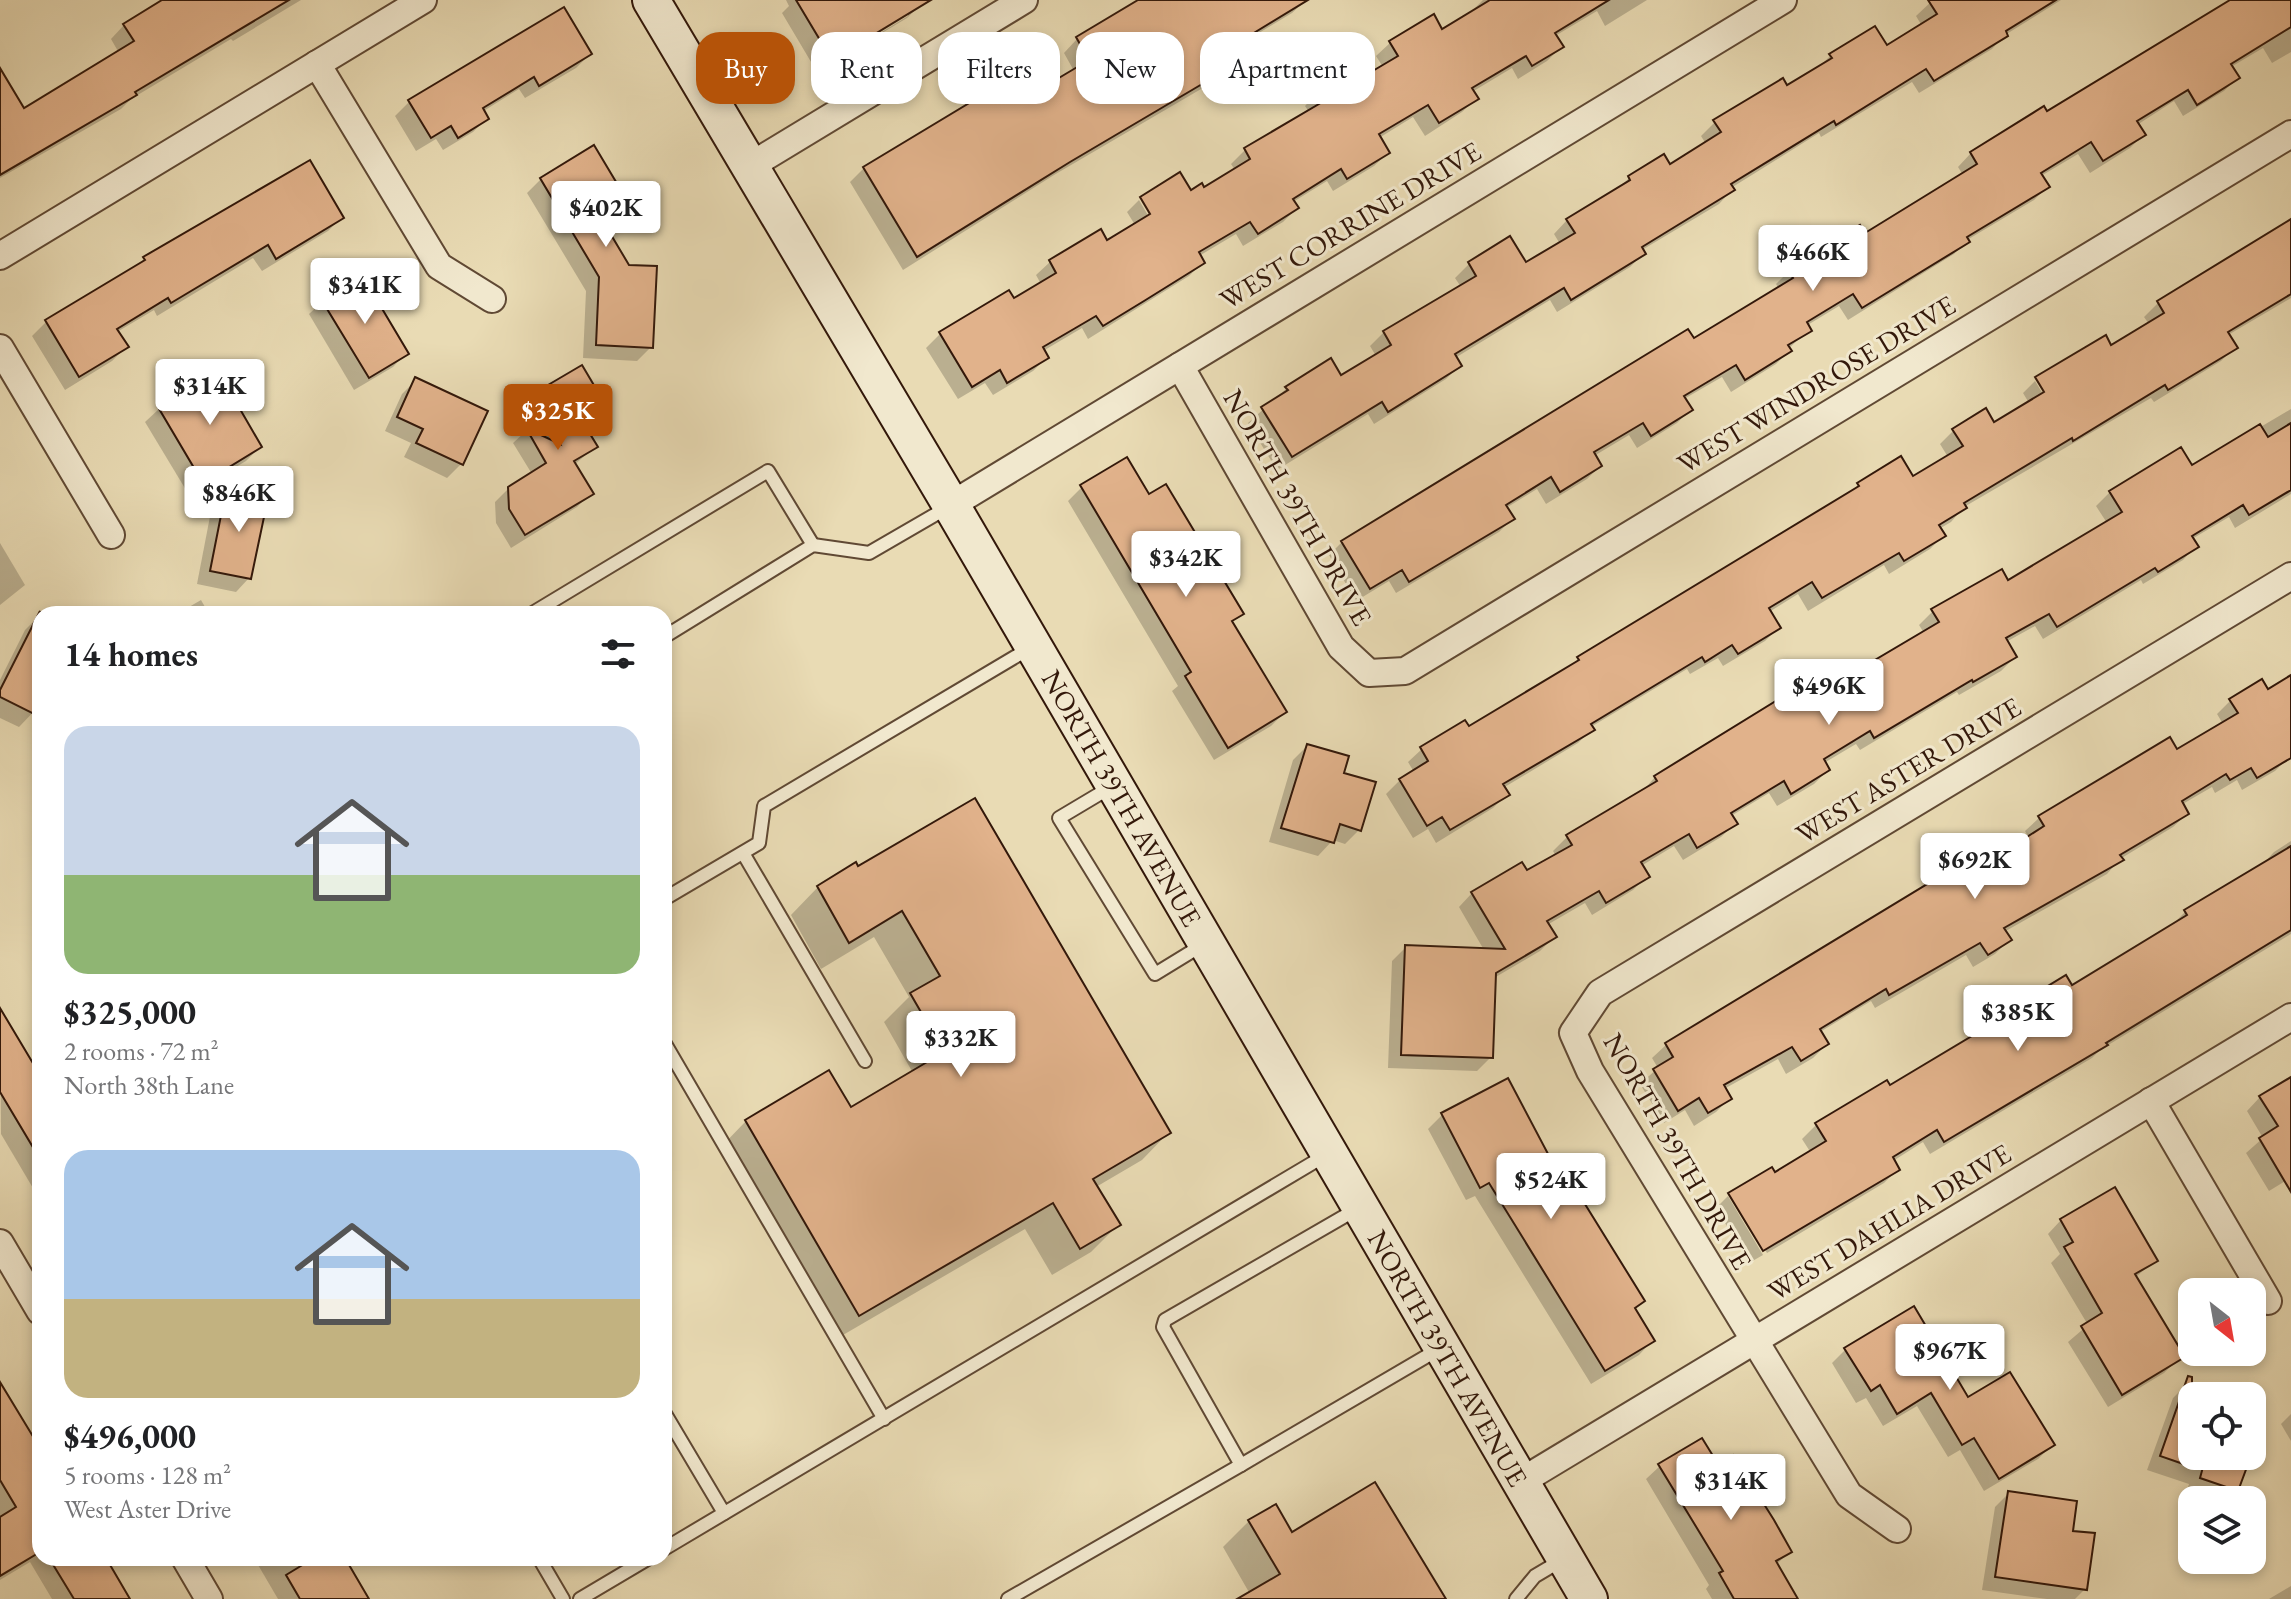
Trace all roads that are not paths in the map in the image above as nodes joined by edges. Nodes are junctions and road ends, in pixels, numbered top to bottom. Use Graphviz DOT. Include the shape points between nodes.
graph roads {
  1 [pos="423,0"];
  2 [pos="651,0"];
  3 [pos="1783,0"];
  4 [pos="1008,4"];
  5 [pos="317,64"];
  6 [pos="2291,134"];
  7 [pos="750,166"];
  8 [pos="0,256"];
  9 [pos="492,299"];
  10 [pos="0,348"];
  11 [pos="1180,366"];
  12 [pos="951,505"];
  13 [pos="111,535"];
  14 [pos="813,545"];
  15 [pos="2291,576"];
  16 [pos="544,606"];
  17 [pos="672,632"];
  18 [pos="1034,646"];
  19 [pos="1369,673"];
  20 [pos="1114,785"];
  21 [pos="743,853"];
  22 [pos="672,894"];
  23 [pos="1206,943"];
  24 [pos="2291,1017"];
  25 [pos="1573,1033"];
  26 [pos="672,1056"];
  27 [pos="865,1061"];
  28 [pos="2151,1101"];
  29 [pos="1329,1154"];
  30 [pos="1360,1207"];
  31 [pos="0,1243"];
  32 [pos="32,1297"];
  33 [pos="2268,1301"];
  34 [pos="1754,1342"];
  35 [pos="1442,1347"];
  36 [pos="884,1419"];
  37 [pos="672,1425"];
  38 [pos="1241,1465"];
  39 [pos="1520,1482"];
  40 [pos="724,1513"];
  41 [pos="1897,1529"];
  42 [pos="672,1544"];
  43 [pos="1565,1558"];
  44 [pos="190,1566"];
  45 [pos="544,1566"];
  46 [pos="636,1566"];
  47 [pos="209,1599"];
  48 [pos="563,1599"];
  49 [pos="580,1599"];
  50 [pos="1008,1599"];
  51 [pos="1516,1599"];
  52 [pos="1589,1599"];
  1 -- 5 [label="street"];
  2 -- 7 [label="street, NORTH 39TH AVENUE"];
  3 -- 11 [label="street, WEST CORRINE DRIVE"];
  4 -- 7 [label="street"];
  5 -- 8 [label="street"];
  5 -- 9 [label="street" via="439,266"];
  6 -- 19 [label="street, WEST WINDROSE DRIVE" via="1405,671"];
  7 -- 12 [label="street, NORTH 39TH AVENUE"];
  10 -- 13 [label="street"];
  11 -- 12 [label="street, WEST CORRINE DRIVE"];
  11 -- 19 [label="street, NORTH 39TH DRIVE" via="1341,647"];
  12 -- 14 [label="lane" via="869,553"];
  12 -- 18 [label="street, NORTH 39TH AVENUE"];
  14 -- 16 [label="lane" via="768,471"];
  14 -- 17 [label="lane"];
  15 -- 25 [label="street, WEST ASTER DRIVE" via="1600,993"];
  18 -- 20 [label="street, NORTH 39TH AVENUE"];
  18 -- 21 [label="lane" via="764,806 759,843"];
  20 -- 23 [label="street, NORTH 39TH AVENUE"];
  20 -- 23 [label="lane" via="1059,818 1155,974"];
  21 -- 22 [label="lane"];
  21 -- 27 [label="lane"];
  23 -- 29 [label="street, NORTH 39TH AVENUE"];
  24 -- 28 [label="street, WEST DAHLIA DRIVE"];
  25 -- 34 [label="street, NORTH 39TH DRIVE" via="1590,1071"];
  26 -- 36 [label="lane"];
  28 -- 33 [label="street"];
  28 -- 34 [label="street, WEST DAHLIA DRIVE"];
  29 -- 30 [label="street, NORTH 39TH AVENUE"];
  29 -- 36 [label="lane"];
  30 -- 35 [label="street, NORTH 39TH AVENUE"];
  30 -- 38 [label="lane" via="1165,1320 1163,1327"];
  31 -- 32 [label="street"];
  34 -- 39 [label="street, WEST DAHLIA DRIVE"];
  34 -- 41 [label="street, NORTH 39TH DRIVE" via="1849,1495"];
  35 -- 38 [label="lane"];
  35 -- 39 [label="street, NORTH 39TH AVENUE"];
  36 -- 40 [label="lane"];
  37 -- 40 [label="lane"];
  38 -- 50 [label="lane"];
  39 -- 43 [label="street, NORTH 39TH AVENUE"];
  40 -- 42 [label="lane"];
  43 -- 51 [label="lane" via="1535,1576"];
  43 -- 52 [label="street, NORTH 39TH AVENUE"];
  44 -- 47 [label="street"];
  45 -- 48 [label="lane"];
  46 -- 49 [label="lane"];
}
